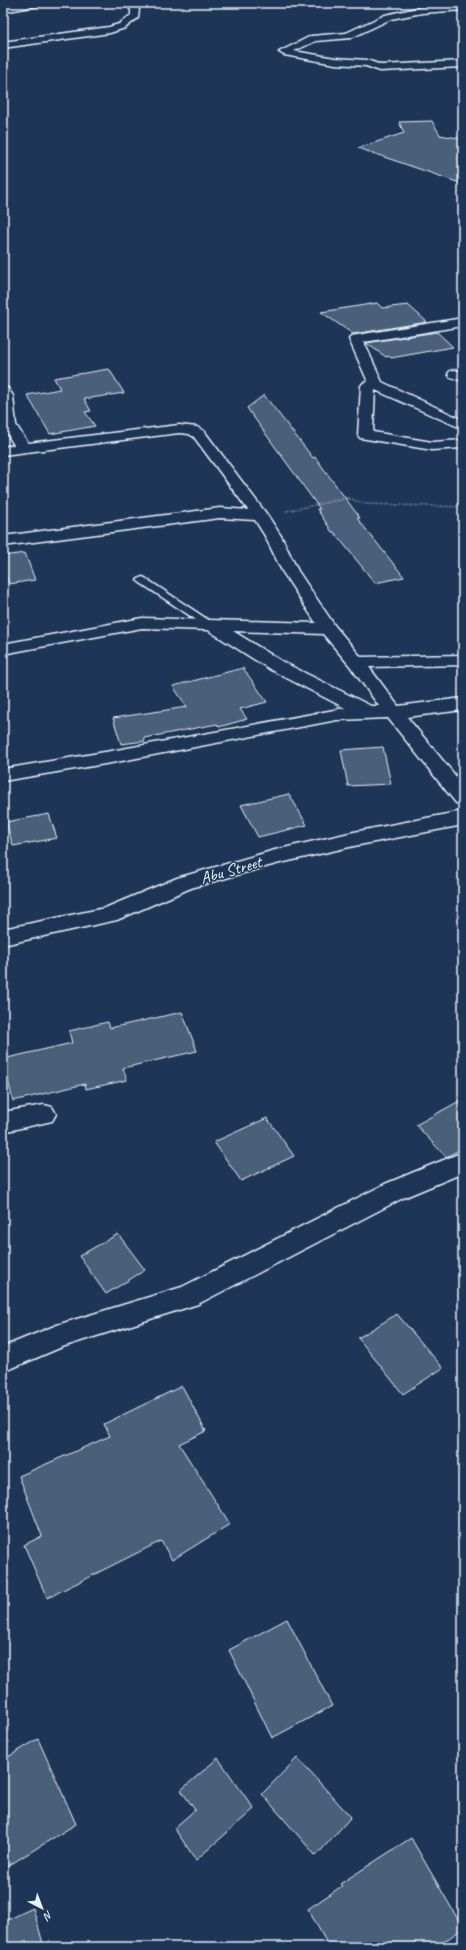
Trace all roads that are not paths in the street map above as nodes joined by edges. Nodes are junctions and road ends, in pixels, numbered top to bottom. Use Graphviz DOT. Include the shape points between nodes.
graph roads {
  1 [pos="37,3"];
  2 [pos="129,3"];
  3 [pos="463,7"];
  4 [pos="3,9"];
  5 [pos="3,45"];
  6 [pos="463,64"];
  7 [pos="463,322"];
  8 [pos="376,385"];
  9 [pos="3,391"];
  10 [pos="463,425"];
  11 [pos="463,444"];
  12 [pos="24,448"];
  13 [pos="3,451"];
  14 [pos="260,516"];
  15 [pos="3,541"];
  16 [pos="142,580"];
  17 [pos="211,625"];
  18 [pos="328,629"];
  19 [pos="3,649"];
  20 [pos="463,660"];
  21 [pos="356,662"];
  22 [pos="463,704"];
  23 [pos="366,710"];
  24 [pos="393,712"];
  25 [pos="3,775"];
  26 [pos="463,798"];
  27 [pos="463,818"];
  28 [pos="3,937"];
  29 [pos="44,1114"];
  30 [pos="3,1122"];
  31 [pos="463,1162"];
  32 [pos="3,1360"];
  1 -- 4 [label="street"];
  2 -- 5 [label="street" via="135,10 135,16 122,26 110,30"];
  3 -- 6 [label="street" via="422,10 388,18 348,36 314,38 284,52 335,61 367,63 380,68"];
  7 -- 8 [label="street" via="356,339"];
  8 -- 10 [label="street"];
  8 -- 11 [label="street" via="368,386 365,435 432,446"];
  9 -- 12 [label="street" via="6,396 9,425"];
  12 -- 13 [label="street"];
  12 -- 14 [label="street" via="157,431 192,430 199,434"];
  14 -- 15 [label="street" via="220,513"];
  14 -- 18 [label="street" via="290,571"];
  16 -- 17 [label="lane"];
  17 -- 18 [label="street"];
  17 -- 19 [label="street" via="142,623"];
  17 -- 23 [label="street" via="277,666"];
  18 -- 21 [label="street"];
  20 -- 21 [label="street"];
  21 -- 24 [label="street"];
  22 -- 24 [label="street"];
  23 -- 24 [label="street"];
  23 -- 25 [label="street"];
  24 -- 26 [label="street"];
  27 -- 28 [label="street, Abu Street" via="276,857 184,883 110,915"];
  29 -- 30 [label="street"];
  31 -- 32 [label="street" via="394,1191 188,1296 57,1337"];
}
